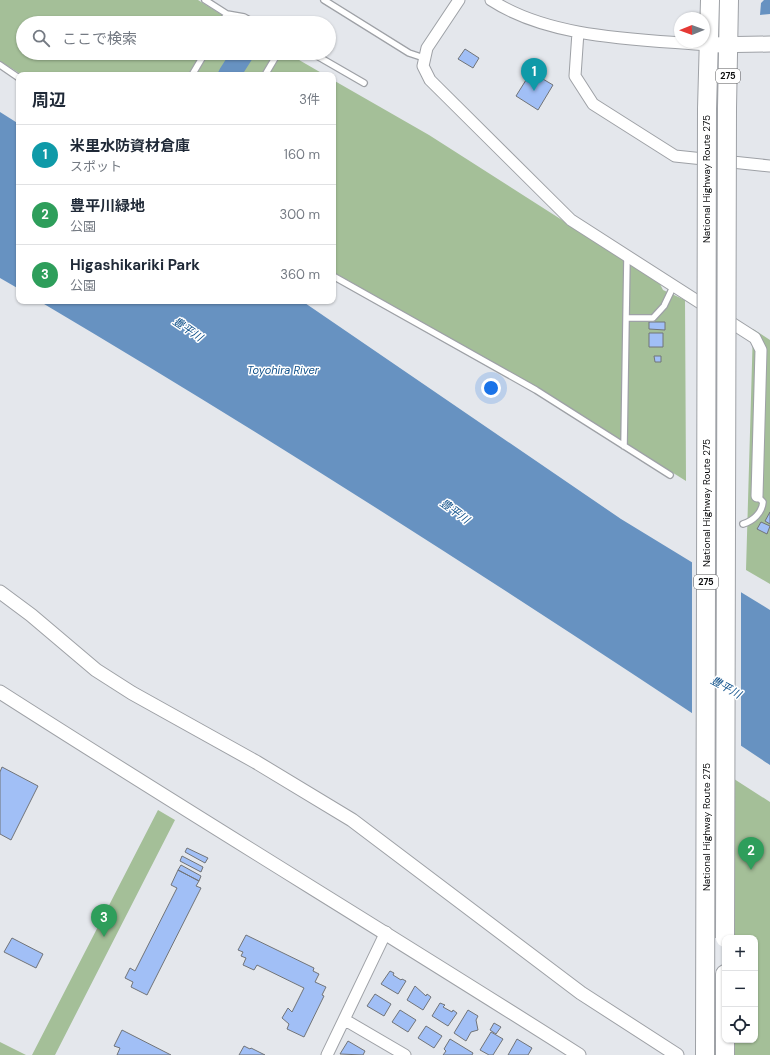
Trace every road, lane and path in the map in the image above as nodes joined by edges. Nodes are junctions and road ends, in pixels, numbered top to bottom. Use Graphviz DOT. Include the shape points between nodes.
graph roads {
  1 [pos="205,0"];
  2 [pos="324,0"];
  3 [pos="459,0"];
  4 [pos="491,0"];
  5 [pos="710,0"];
  6 [pos="729,0"];
  7 [pos="709,12"];
  8 [pos="226,14"];
  9 [pos="238,16"];
  10 [pos="578,32"];
  11 [pos="674,42"];
  12 [pos="728,44"];
  13 [pos="770,44"];
  14 [pos="710,45"];
  15 [pos="708,48"];
  16 [pos="424,58"];
  17 [pos="201,60"];
  18 [pos="274,60"];
  19 [pos="324,60"];
  20 [pos="0,65"];
  21 [pos="194,72"];
  22 [pos="267,72"];
  23 [pos="16,76"];
  24 [pos="364,83"];
  25 [pos="770,166"];
  26 [pos="627,257"];
  27 [pos="336,278"];
  28 [pos="673,287"];
  29 [pos="626,318"];
  30 [pos="624,446"];
  31 [pos="670,474"];
  32 [pos="757,496"];
  33 [pos="743,524"];
  34 [pos="0,592"];
  35 [pos="0,692"];
  36 [pos="386,932"];
  37 [pos="725,935"];
  38 [pos="725,1007"];
  39 [pos="345,1020"];
  40 [pos="327,1055"];
  41 [pos="405,1055"];
  42 [pos="579,1055"];
  43 [pos="677,1055"];
  44 [pos="705,1055"];
  45 [pos="725,1055"];
  1 -- 8 [label="lane"];
  2 -- 16 [label="lane" via="409,53"];
  3 -- 16 [label="street" via="427,48"];
  4 -- 10 [label="street" via="547,26"];
  5 -- 7 [label="highway, National Highway Route 275 / 275"];
  6 -- 12 [label="highway, National Highway Route 275 / 275"];
  8 -- 9 [label="lane"];
  10 -- 11 [label="street"];
  10 -- 25 [label="street" via="575,76 593,104 675,156"];
  12 -- 13 [label="main road"];
  12 -- 14 [label="main road"];
  12 -- 37 [label="highway, National Highway Route 275 / 275, bridge"];
  15 -- 44 [label="highway, National Highway Route 275 / 275, bridge"];
  16 -- 26 [label="street" via="423,66 430,80 570,220"];
  17 -- 21 [label="lane"];
  18 -- 22 [label="lane"];
  19 -- 24 [label="lane"];
  20 -- 23 [label="lane"];
  26 -- 28 [label="street"];
  26 -- 29 [label="lane"];
  27 -- 30 [label="lane" via="536,390"];
  28 -- 29 [label="lane" via="664,306 653,318"];
  28 -- 32 [label="street" via="755,338 761,350"];
  29 -- 30 [label="lane"];
  30 -- 31 [label="lane"];
  32 -- 33 [label="lane" via="763,502 762,509 754,518"];
  34 -- 43 [label="street" via="96,670 352,820 581,993"];
  35 -- 36 [label="street" via="175,804"];
  36 -- 39 [label="street"];
  36 -- 42 [label="street"];
  38 -- 45 [label="highway"];
  39 -- 40 [label="street"];
  39 -- 41 [label="street"];
}
